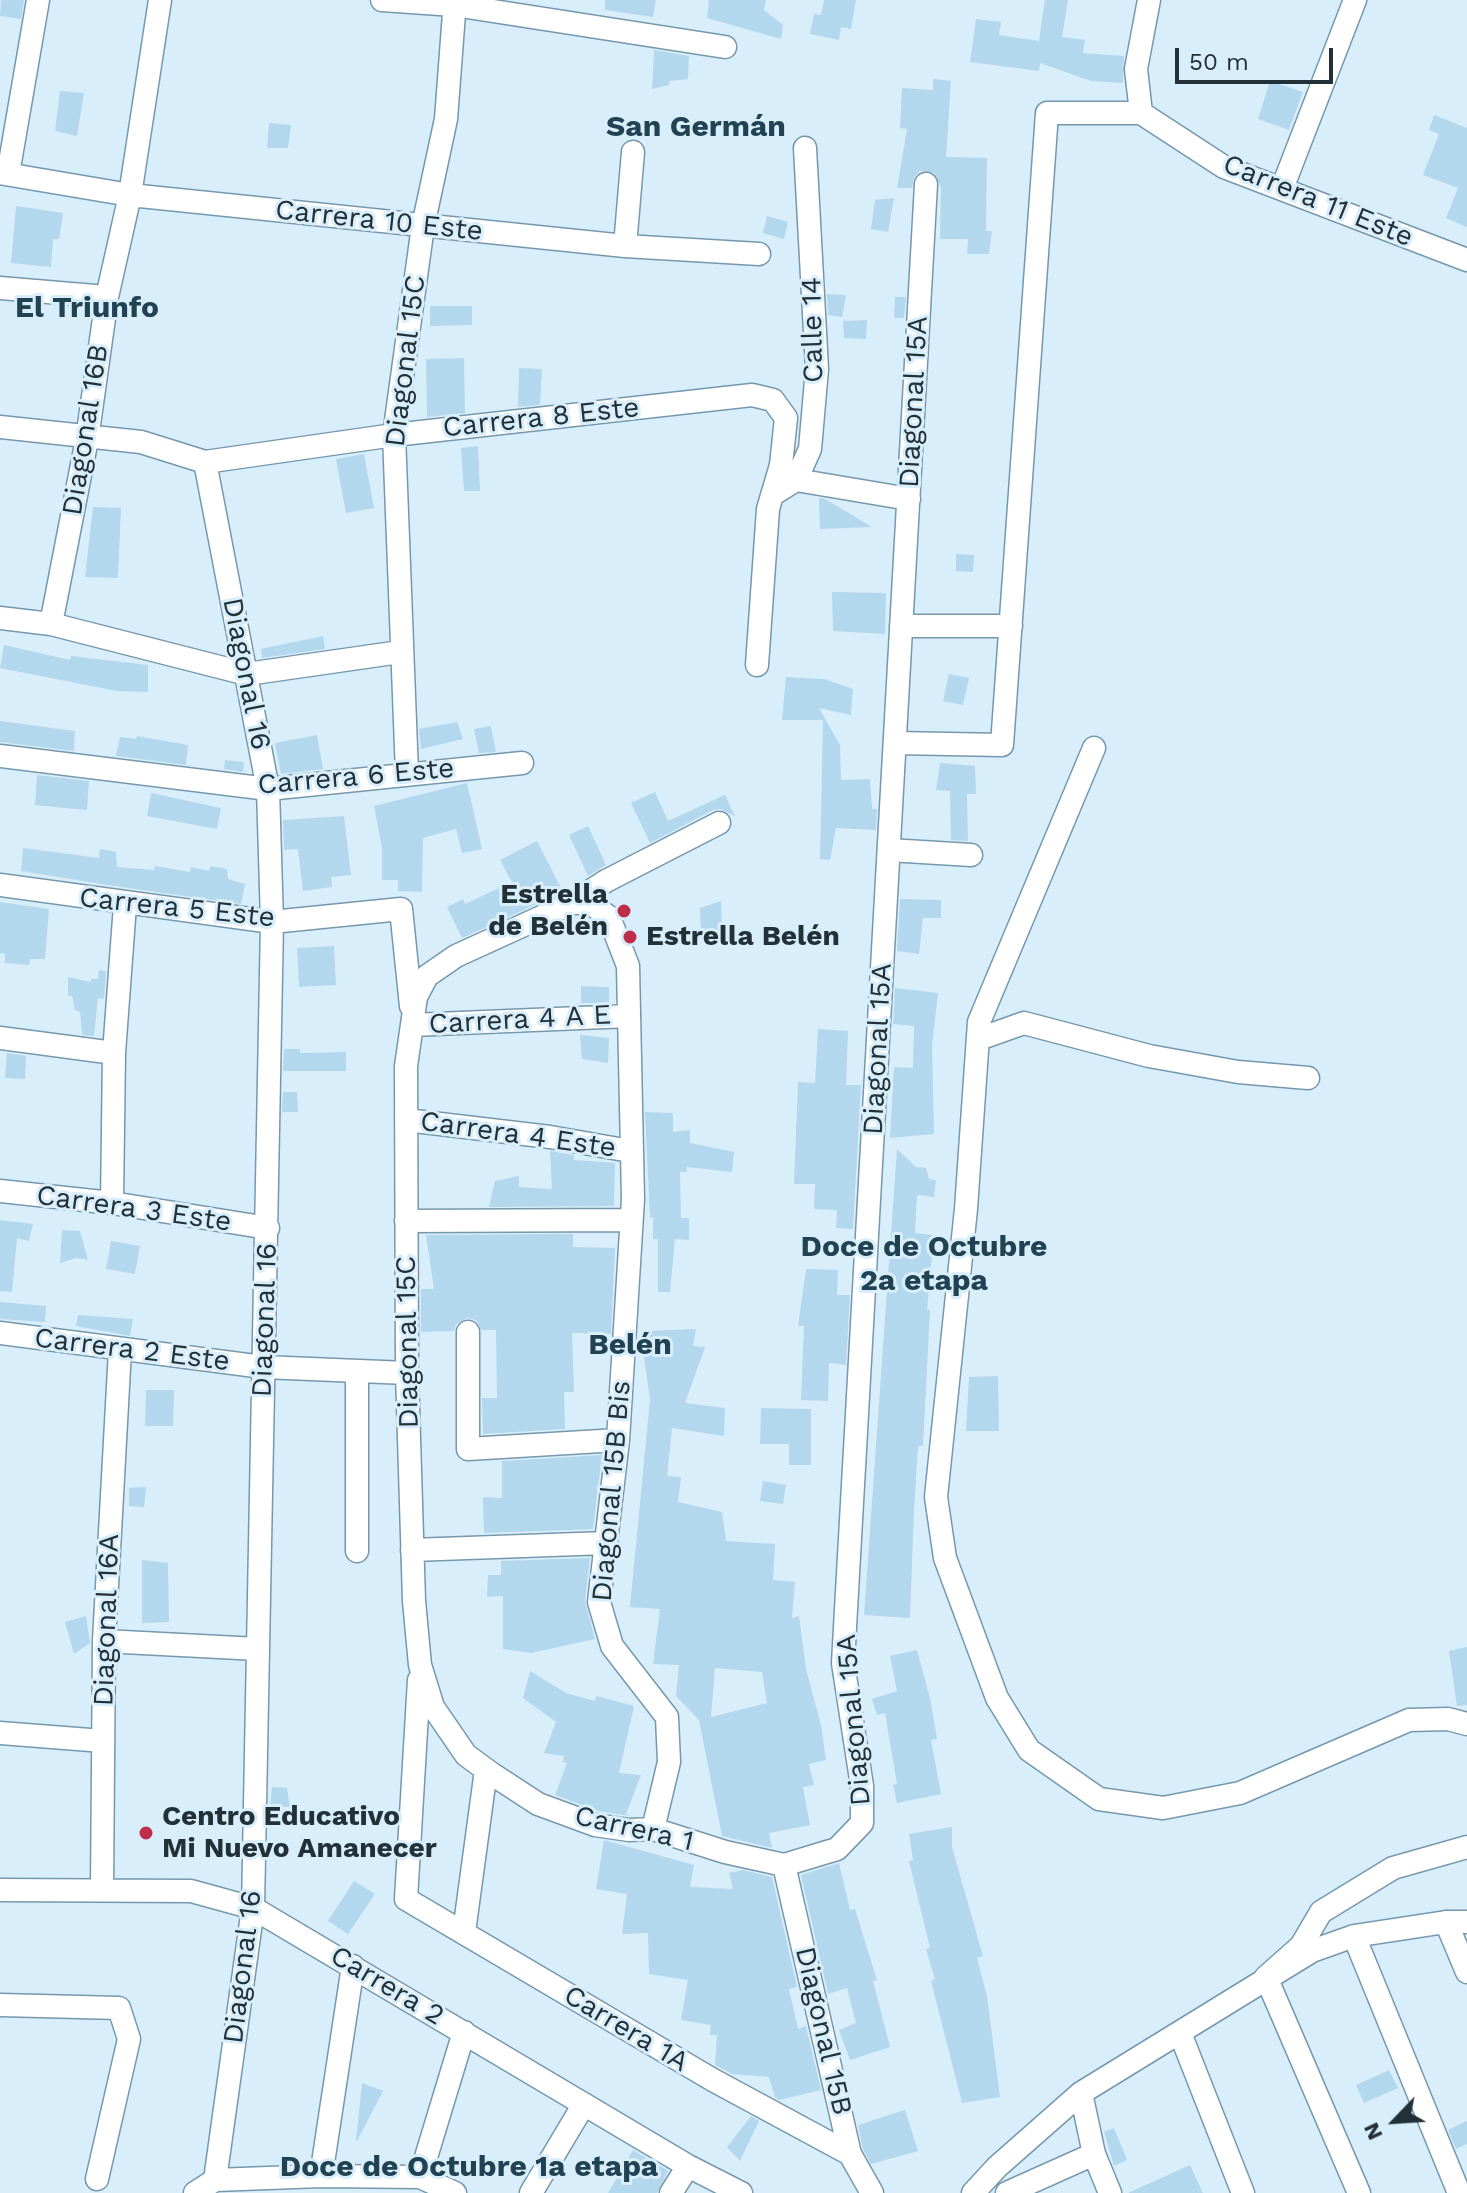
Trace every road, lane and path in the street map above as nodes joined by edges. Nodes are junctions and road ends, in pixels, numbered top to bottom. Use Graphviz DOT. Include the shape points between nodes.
graph roads {
  1 [pos="38,0"];
  2 [pos="160,0"];
  3 [pos="382,0"];
  4 [pos="1149,0"];
  5 [pos="1355,0"];
  6 [pos="455,2"];
  7 [pos="725,47"];
  8 [pos="1141,113"];
  9 [pos="805,148"];
  10 [pos="633,152"];
  11 [pos="4,174"];
  12 [pos="926,184"];
  13 [pos="1283,186"];
  14 [pos="130,195"];
  15 [pos="423,226"];
  16 [pos="625,246"];
  17 [pos="759,254"];
  18 [pos="1467,260"];
  19 [pos="0,288"];
  20 [pos="107,297"];
  21 [pos="0,427"];
  22 [pos="394,435"];
  23 [pos="87,439"];
  24 [pos="205,462"];
  25 [pos="796,480"];
  26 [pos="772,495"];
  27 [pos="909,499"];
  28 [pos="0,618"];
  29 [pos="51,624"];
  30 [pos="901,626"];
  31 [pos="1011,626"];
  32 [pos="400,652"];
  33 [pos="757,665"];
  34 [pos="247,674"];
  35 [pos="895,743"];
  36 [pos="1094,748"];
  37 [pos="0,756"];
  38 [pos="522,763"];
  39 [pos="407,774"];
  40 [pos="268,789"];
  41 [pos="719,823"];
  42 [pos="889,850"];
  43 [pos="971,855"];
  44 [pos="0,885"];
  45 [pos="581,903"];
  46 [pos="125,905"];
  47 [pos="401,909"];
  48 [pos="272,922"];
  49 [pos="629,1016"];
  50 [pos="412,1022"];
  51 [pos="0,1038"];
  52 [pos="979,1039"];
  53 [pos="114,1053"];
  54 [pos="1308,1078"];
  55 [pos="406,1120"];
  56 [pos="630,1151"];
  57 [pos="0,1191"];
  58 [pos="112,1203"];
  59 [pos="631,1220"];
  60 [pos="406,1221"];
  61 [pos="268,1228"];
  62 [pos="468,1332"];
  63 [pos="0,1333"];
  64 [pos="120,1350"];
  65 [pos="263,1367"];
  66 [pos="357,1371"];
  67 [pos="407,1373"];
  68 [pos="618,1440"];
  69 [pos="606,1543"];
  70 [pos="412,1550"];
  71 [pos="357,1551"];
  72 [pos="104,1641"];
  73 [pos="258,1649"];
  74 [pos="420,1665"];
  75 [pos="1467,1724"];
  76 [pos="0,1733"];
  77 [pos="103,1741"];
  78 [pos="489,1772"];
  79 [pos="653,1829"];
  80 [pos="1467,1847"];
  81 [pos="784,1865"];
  82 [pos="0,1890"];
  83 [pos="102,1890"];
  84 [pos="406,1899"];
  85 [pos="253,1908"];
  86 [pos="1457,1922"];
  87 [pos="464,1932"];
  88 [pos="1354,1936"];
  89 [pos="353,1966"];
  90 [pos="1467,1972"];
  91 [pos="1266,1977"];
  92 [pos="0,2005"];
  93 [pos="464,2032"];
  94 [pos="1180,2033"];
  95 [pos="1081,2093"];
  96 [pos="584,2104"];
  97 [pos="850,2154"];
  98 [pos="1094,2154"];
  99 [pos="688,2166"];
  100 [pos="997,2167"];
  101 [pos="321,2176"];
  102 [pos="420,2177"];
  103 [pos="97,2179"];
  104 [pos="215,2180"];
  105 [pos="195,2193"];
  106 [pos="455,2193"];
  107 [pos="531,2193"];
  108 [pos="671,2193"];
  109 [pos="741,2193"];
  110 [pos="872,2193"];
  111 [pos="973,2193"];
  112 [pos="1007,2193"];
  113 [pos="1110,2193"];
  114 [pos="1243,2193"];
  115 [pos="1359,2193"];
  116 [pos="1459,2193"];
  1 -- 11 [label="street"];
  2 -- 14 [label="street, Diagonal 16B"];
  3 -- 6 [label="street"];
  4 -- 8 [label="street" via="1136,69"];
  5 -- 13 [label="street"];
  6 -- 7 [label="street"];
  6 -- 15 [label="street, Diagonal 15C" via="446,119"];
  8 -- 13 [label="street, Carrera 11 Este" via="1224,167"];
  8 -- 31 [label="street" via="1047,113"];
  9 -- 25 [label="street, Calle 14" via="817,369 810,449"];
  10 -- 16 [label="street"];
  11 -- 14 [label="street, Carrera 10 Este"];
  12 -- 27 [label="street, Diagonal 15A"];
  13 -- 18 [label="street, Carrera 11 Este"];
  14 -- 15 [label="street, Carrera 10 Este"];
  14 -- 20 [label="street, Diagonal 16B"];
  15 -- 16 [label="street, Carrera 10 Este"];
  15 -- 22 [label="street, Diagonal 15C"];
  16 -- 17 [label="street, Carrera 10 Este"];
  19 -- 20 [label="street"];
  20 -- 23 [label="street, Diagonal 16B"];
  21 -- 23 [label="street, Carrera 8 Este"];
  22 -- 24 [label="street, Carrera 8 Este"];
  22 -- 26 [label="street, Carrera 8 Este" via="752,395 773,400 786,418"];
  22 -- 32 [label="street, Diagonal 15C"];
  23 -- 24 [label="street, Carrera 8 Este" via="141,442"];
  23 -- 29 [label="street, Diagonal 16B"];
  24 -- 34 [label="street, Diagonal 16"];
  25 -- 26 [label="street"];
  25 -- 27 [label="street"];
  26 -- 33 [label="street"];
  27 -- 30 [label="street, Diagonal 15A"];
  28 -- 29 [label="street"];
  29 -- 34 [label="street"];
  30 -- 31 [label="street"];
  30 -- 35 [label="street, Diagonal 15A"];
  31 -- 35 [label="street" via="1002,745"];
  32 -- 34 [label="street"];
  32 -- 39 [label="street, Diagonal 15C"];
  34 -- 40 [label="street, Diagonal 16"];
  35 -- 42 [label="street, Diagonal 15A"];
  36 -- 52 [label="street" via="979,1022"];
  37 -- 40 [label="street, Carrera 6 Este"];
  38 -- 39 [label="street, Carrera 6 Este"];
  39 -- 40 [label="street, Carrera 6 Este"];
  40 -- 48 [label="street, Diagonal 16"];
  41 -- 45 [label="street" via="606,881"];
  42 -- 43 [label="street"];
  42 -- 81 [label="street, Diagonal 15A" via="843,1663 862,1786 862,1823 837,1849"];
  44 -- 46 [label="street, Carrera 5 Este"];
  45 -- 49 [label="street, Diagonal 15B Bis" via="609,917 619,937 628,966"];
  45 -- 50 [label="street, Diagonal 15C" via="498,934 427,976"];
  46 -- 48 [label="street, Carrera 5 Este"];
  46 -- 53 [label="street"];
  47 -- 48 [label="street, Carrera 5 Este"];
  47 -- 50 [label="street, Diagonal 15C"];
  48 -- 61 [label="street, Diagonal 16"];
  49 -- 50 [label="street, Carrera 4 A E"];
  49 -- 56 [label="street, Diagonal 15B Bis"];
  50 -- 55 [label="street, Diagonal 15C"];
  51 -- 53 [label="street"];
  52 -- 54 [label="street" via="1024,1023 1149,1056"];
  52 -- 75 [label="street" via="936,1497 945,1558 997,1698 1029,1750 1099,1799 1163,1808 1240,1793 1409,1720"];
  53 -- 58 [label="street"];
  55 -- 56 [label="street, Carrera 4 Este"];
  55 -- 60 [label="street, Diagonal 15C"];
  56 -- 59 [label="street, Diagonal 15B Bis"];
  57 -- 58 [label="street, Carrera 3 Este"];
  58 -- 61 [label="street, Carrera 3 Este"];
  59 -- 60 [label="street"];
  59 -- 68 [label="street, Diagonal 15B Bis"];
  60 -- 67 [label="street, Diagonal 15C"];
  61 -- 65 [label="street, Diagonal 16"];
  62 -- 68 [label="street" via="468,1449"];
  63 -- 64 [label="street, Carrera 2 Este"];
  64 -- 65 [label="street, Carrera 2 Este"];
  64 -- 72 [label="street, Diagonal 16A"];
  65 -- 66 [label="street, Carrera 2 Este"];
  65 -- 73 [label="street, Diagonal 16"];
  66 -- 67 [label="street, Carrera 2 Este"];
  66 -- 71 [label="street"];
  67 -- 70 [label="street, Diagonal 15C"];
  68 -- 69 [label="street, Diagonal 15B Bis"];
  69 -- 70 [label="street"];
  69 -- 79 [label="street, Diagonal 15B Bis" via="599,1602 603,1624 612,1646 667,1717 669,1762"];
  70 -- 74 [label="street, Diagonal 15C"];
  72 -- 73 [label="street"];
  72 -- 77 [label="street, Diagonal 16A"];
  73 -- 85 [label="street, Diagonal 16"];
  74 -- 78 [label="street, Diagonal 15C" via="446,1732"];
  74 -- 84 [label="street, Diagonal 15C"];
  76 -- 77 [label="street"];
  77 -- 83 [label="street, Diagonal 16A"];
  78 -- 79 [label="street, Carrera 1" via="538,1804 595,1825"];
  78 -- 87 [label="street"];
  79 -- 81 [label="street, Carrera 1"];
  80 -- 91 [label="street" via="1393,1868 1321,1912 1301,1946"];
  81 -- 97 [label="street, Diagonal 15B"];
  82 -- 83 [label="street, Carrera 2"];
  83 -- 85 [label="street, Carrera 2" via="191,1891"];
  84 -- 87 [label="street, Carrera 1A"];
  85 -- 89 [label="street, Carrera 2"];
  85 -- 104 [label="street, Diagonal 16"];
  86 -- 88 [label="street"];
  86 -- 90 [label="street"];
  87 -- 97 [label="street, Carrera 1A" via="713,2080"];
  88 -- 91 [label="street" via="1312,1951"];
  88 -- 116 [label="street"];
  89 -- 93 [label="street, Carrera 2"];
  89 -- 101 [label="street"];
  91 -- 94 [label="street"];
  91 -- 115 [label="street"];
  92 -- 103 [label="street" via="119,2008 129,2039"];
  93 -- 96 [label="street, Carrera 2"];
  93 -- 102 [label="street"];
  94 -- 95 [label="street"];
  94 -- 114 [label="street"];
  95 -- 98 [label="street"];
  95 -- 100 [label="street"];
  96 -- 99 [label="street, Carrera 2"];
  96 -- 107 [label="street"];
  97 -- 110 [label="street, Diagonal 15B"];
  98 -- 112 [label="street"];
  98 -- 113 [label="street"];
  99 -- 108 [label="street"];
  99 -- 109 [label="street, Carrera 2"];
  100 -- 111 [label="street"];
  100 -- 112 [label="street"];
  101 -- 102 [label="street"];
  101 -- 104 [label="street"];
  102 -- 106 [label="street"];
  104 -- 105 [label="street"];
}
